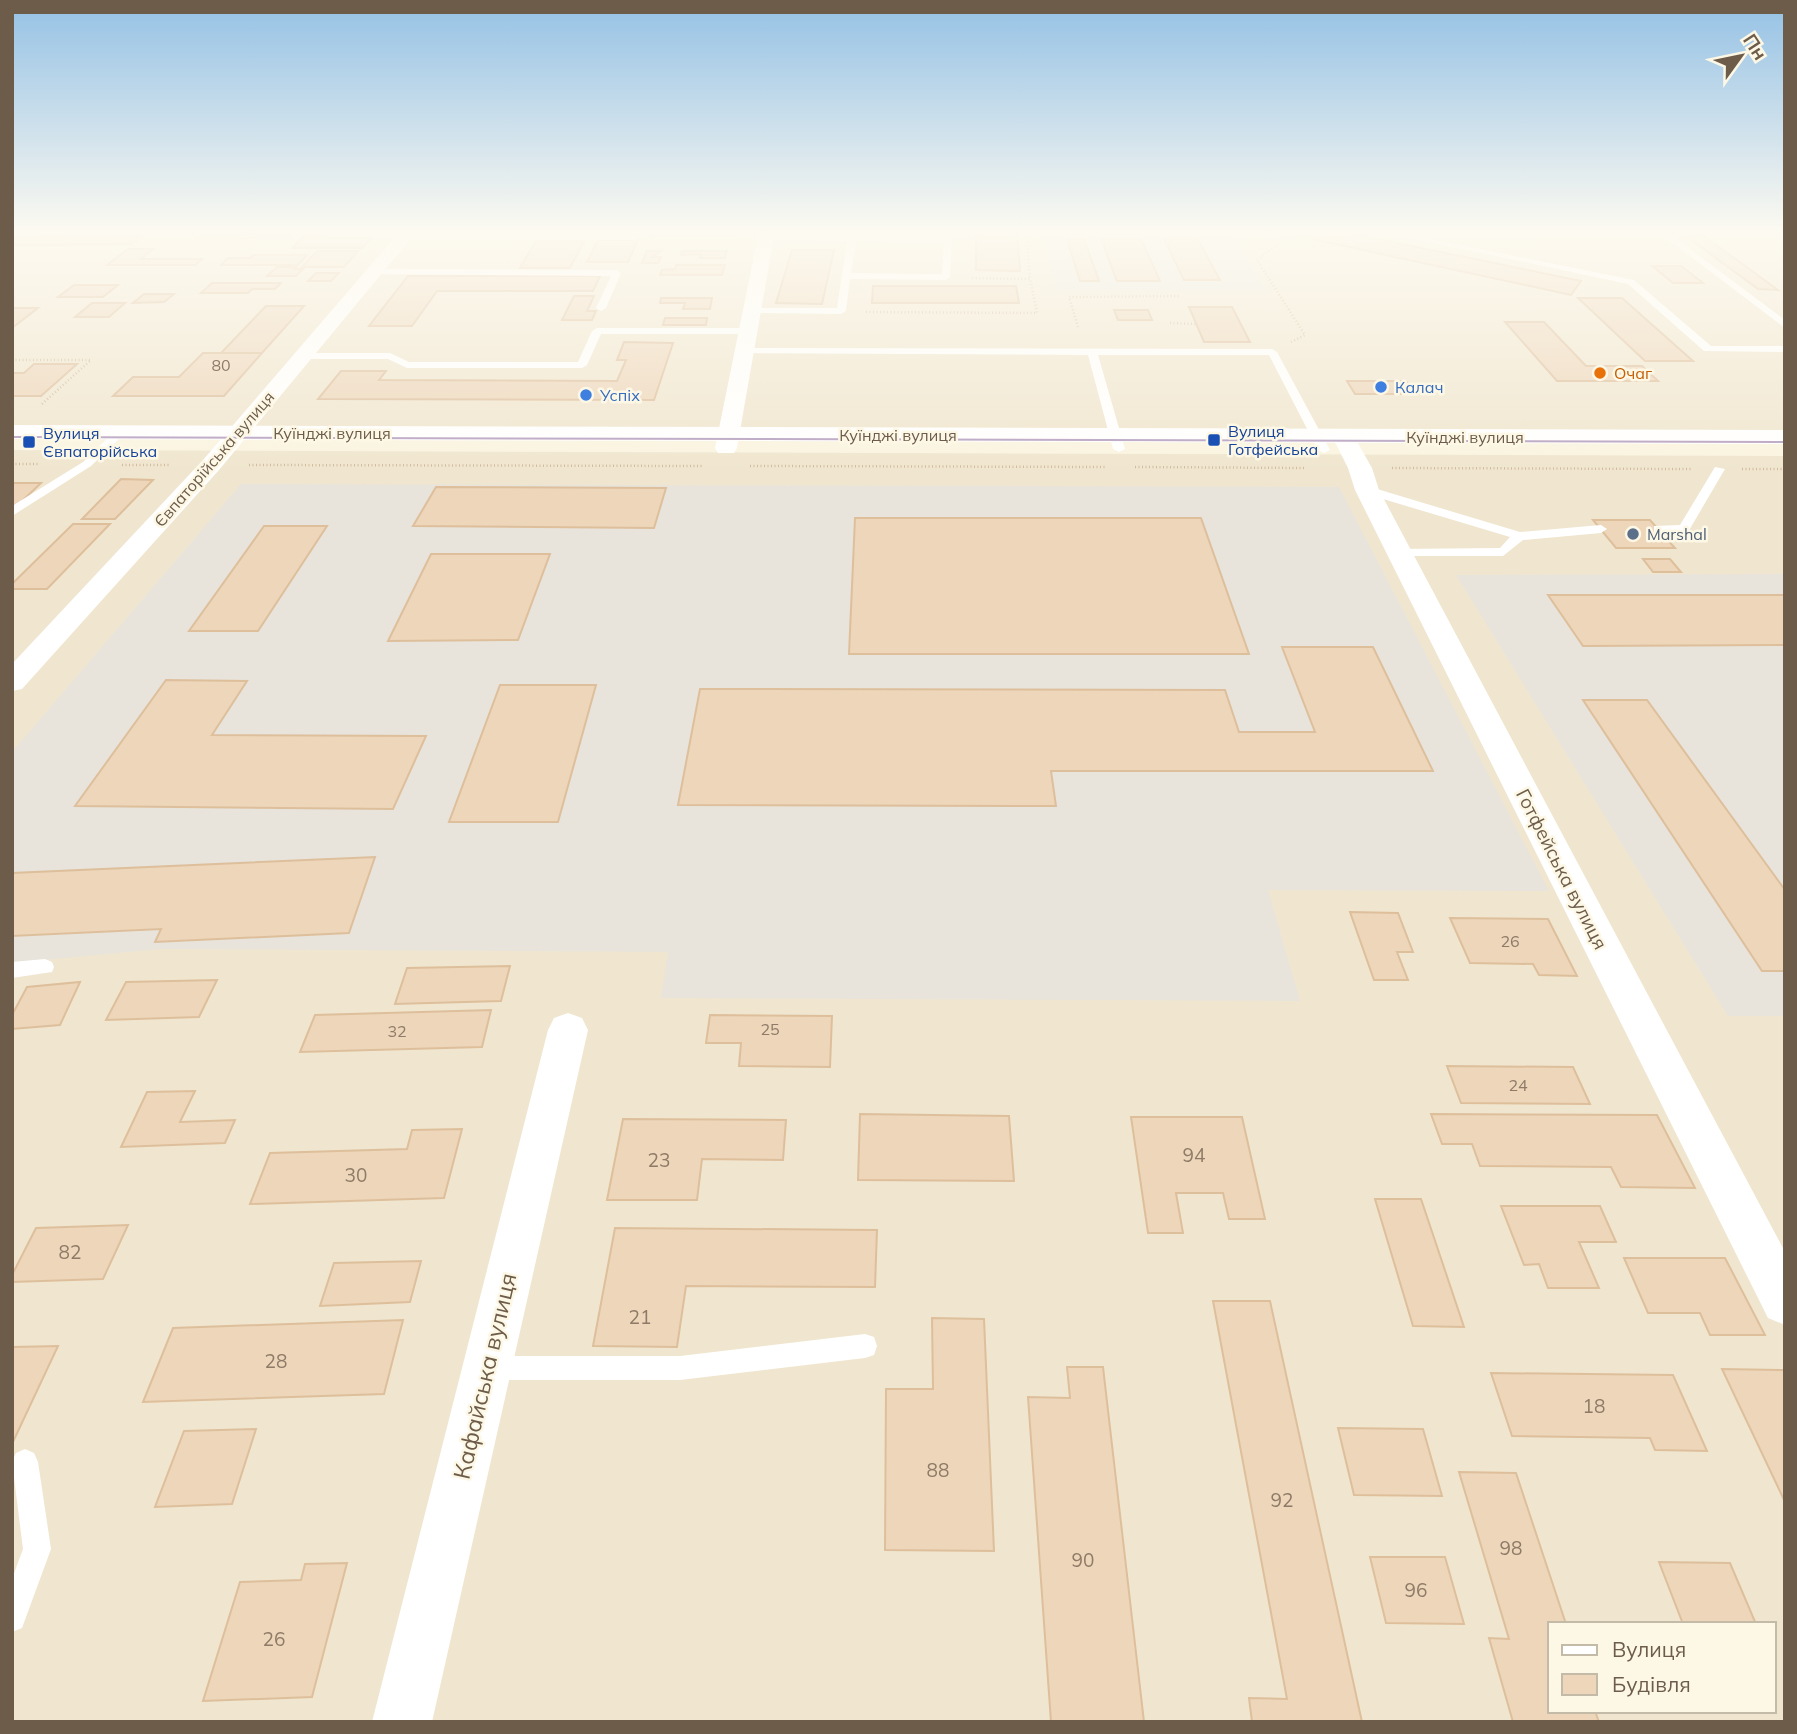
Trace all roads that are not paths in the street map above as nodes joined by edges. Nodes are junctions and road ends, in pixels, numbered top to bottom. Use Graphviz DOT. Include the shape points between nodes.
graph roads {
  1 [pos="340,312"];
  2 [pos="752,312"];
  3 [pos="1665,312"];
  4 [pos="1768,312"];
  5 [pos="1785,325"];
  6 [pos="748,331"];
  7 [pos="1785,349"];
  8 [pos="744,351"];
  9 [pos="1089,352"];
  10 [pos="303,356"];
  11 [pos="12,432"];
  12 [pos="1785,438"];
  13 [pos="112,440"];
  14 [pos="727,441"];
  15 [pos="12,446"];
  16 [pos="234,448"];
  17 [pos="1328,448"];
  18 [pos="1785,451"];
  19 [pos="1118,455"];
  20 [pos="1719,469"];
  21 [pos="1377,479"];
  22 [pos="12,512"];
  23 [pos="1601,529"];
  24 [pos="1658,529"];
  25 [pos="1519,536"];
  26 [pos="1399,552"];
  27 [pos="22,662"];
  28 [pos="12,682"];
  29 [pos="44,967"];
  30 [pos="12,970"];
  31 [pos="568,1030"];
  32 [pos="1785,1301"];
  33 [pos="865,1346"];
  34 [pos="487,1368"];
  35 [pos="25,1462"];
  36 [pos="12,1618"];
  37 [pos="402,1722"];
  1 -- 10 [label="street, Євпаторійська вулиця"];
  2 -- 6 [label="street"];
  3 -- 7 [label="lane" via="1708,349"];
  4 -- 5 [label="lane"];
  6 -- 8 [label="street"];
  6 -- 10 [label="lane" via="597,331 582,365 407,365 390,356"];
  8 -- 9 [label="lane"];
  8 -- 14 [label="street"];
  9 -- 17 [label="lane" via="1272,352"];
  9 -- 19 [label="lane"];
  10 -- 16 [label="street, Євпаторійська вулиця"];
  11 -- 13 [label="main road, Куїнджі вулиця"];
  12 -- 17 [label="main road, Куїнджі вулиця"];
  13 -- 15 [label="main road, Куїнджі вулиця"];
  13 -- 16 [label="main road, Куїнджі вулиця"];
  13 -- 22 [label="lane" via="87,464"];
  14 -- 16 [label="main road, Куїнджі вулиця"];
  14 -- 19 [label="main road, Куїнджі вулиця"];
  16 -- 27 [label="street, Євпаторійська вулиця"];
  17 -- 18 [label="main road, Куїнджі вулиця"];
  17 -- 19 [label="main road, Куїнджі вулиця"];
  17 -- 21 [label="street, Готфейська вулиця"];
  20 -- 24 [label="lane" via="1684,529"];
  21 -- 25 [label="lane"];
  21 -- 26 [label="street, Готфейська вулиця"];
  23 -- 25 [label="lane"];
  25 -- 26 [label="lane" via="1503,552"];
  26 -- 32 [label="street, Готфейська вулиця"];
  27 -- 28 [label="street, Євпаторійська вулиця"];
  29 -- 30 [label="lane"];
  31 -- 34 [label="street, Кафайська вулиця"];
  33 -- 34 [label="lane" via="680,1368"];
  34 -- 37 [label="street, Кафайська вулиця"];
  35 -- 36 [label="lane" via="37,1549"];
}
